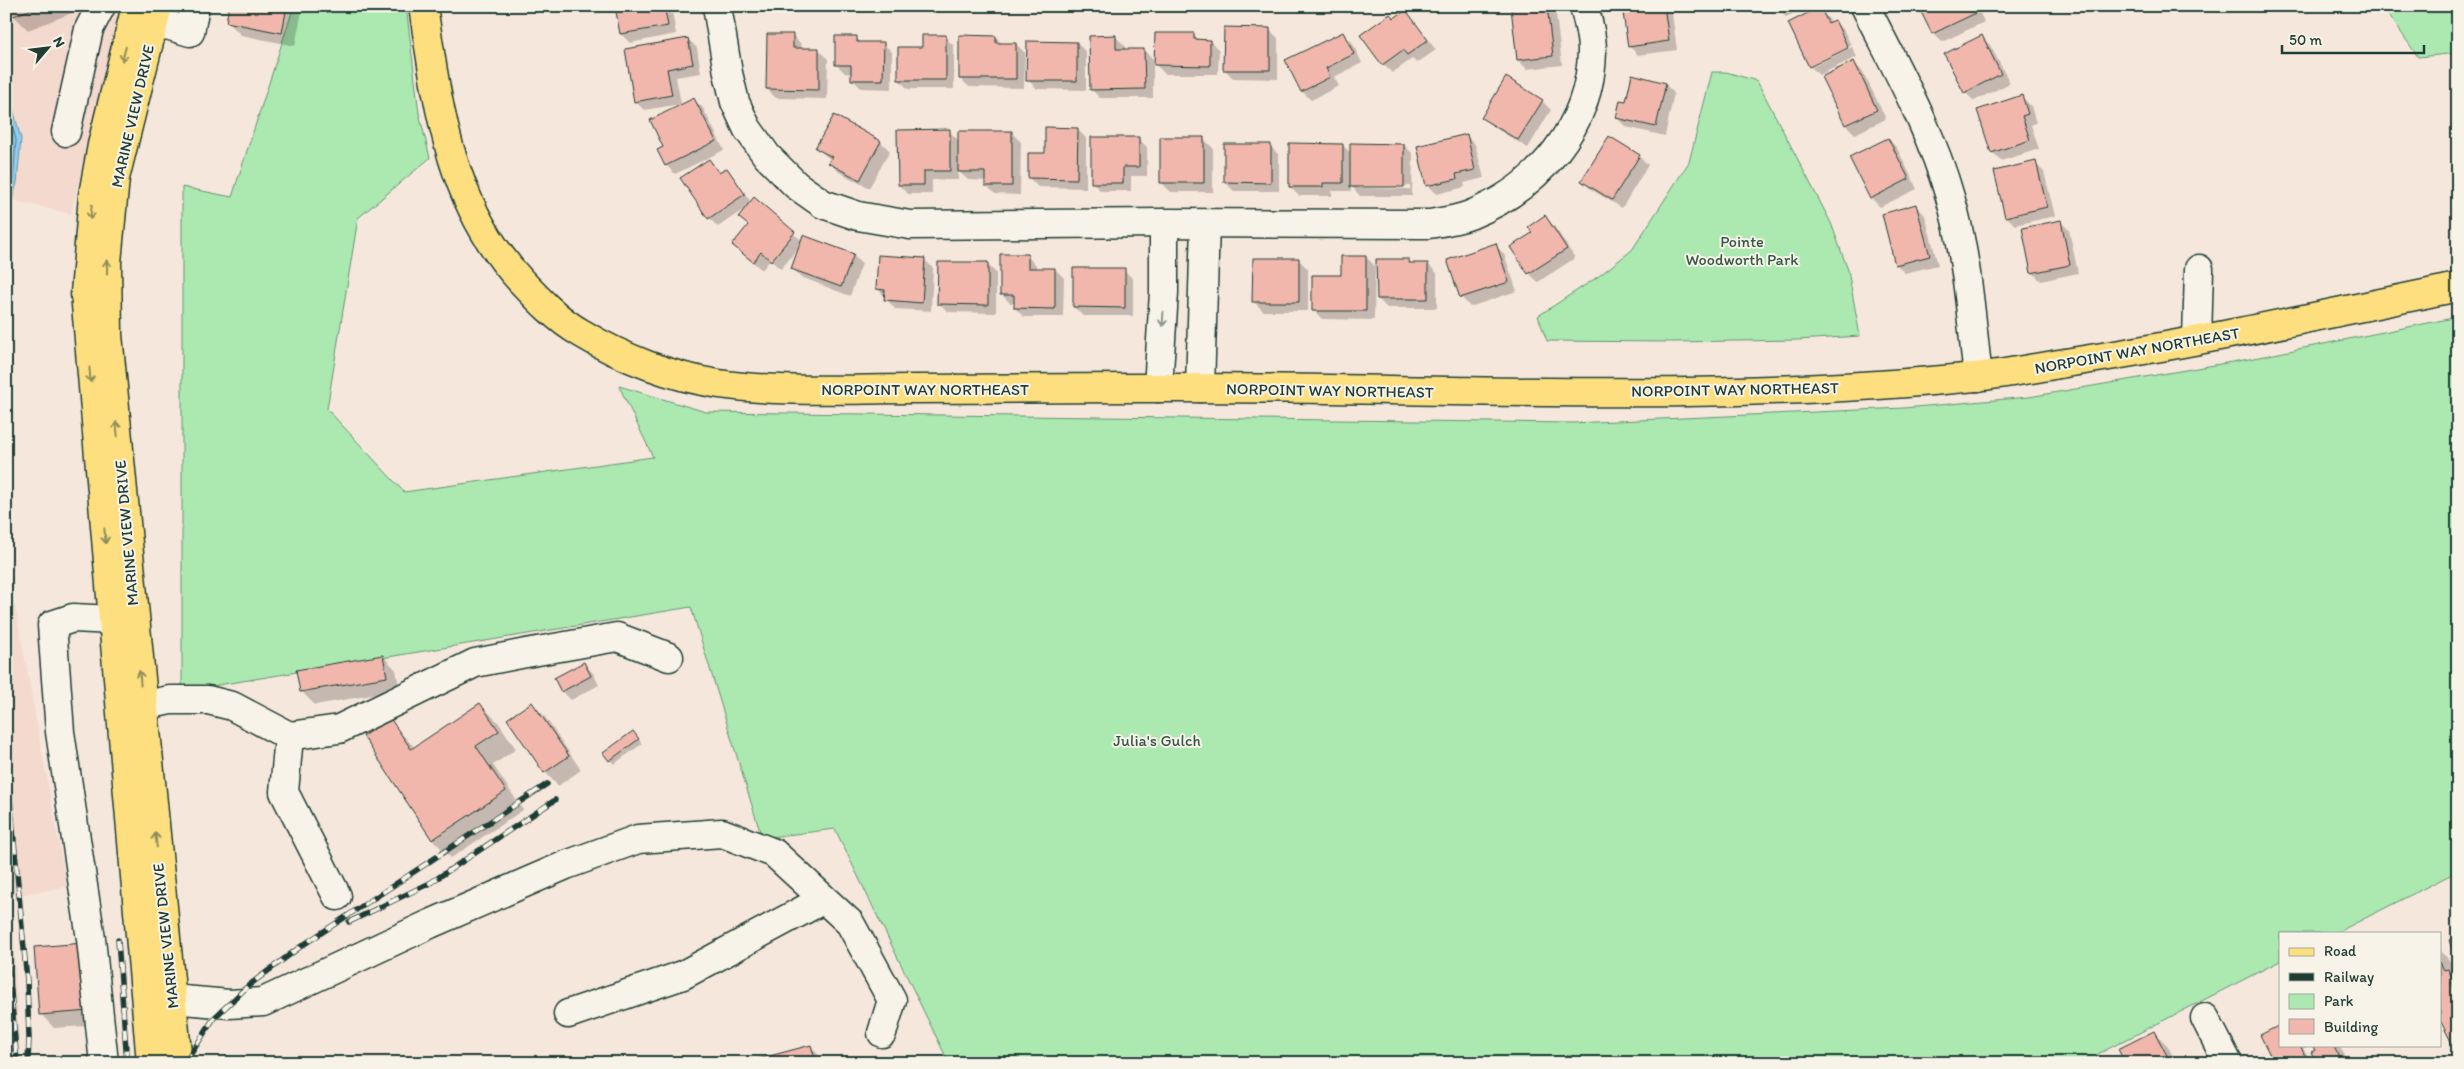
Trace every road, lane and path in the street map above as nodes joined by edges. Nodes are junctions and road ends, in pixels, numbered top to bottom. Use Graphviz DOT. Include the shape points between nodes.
graph roads {
  1 [pos="101,6"];
  2 [pos="136,6"];
  3 [pos="195,6"];
  4 [pos="423,6"];
  5 [pos="717,6"];
  6 [pos="1584,6"];
  7 [pos="1865,6"];
  8 [pos="155,17"];
  9 [pos="66,132"];
  10 [pos="1164,223"];
  11 [pos="1205,224"];
  12 [pos="2199,269"];
  13 [pos="2458,287"];
  14 [pos="1164,292"];
  15 [pos="1202,293"];
  16 [pos="2198,340"];
  17 [pos="1978,376"];
  18 [pos="1158,388"];
  19 [pos="1200,388"];
  20 [pos="112,620"];
  21 [pos="669,658"];
  22 [pos="142,706"];
  23 [pos="289,736"];
  24 [pos="338,896"];
  25 [pos="824,899"];
  26 [pos="172,999"];
  27 [pos="568,1014"];
  28 [pos="2205,1018"];
  29 [pos="882,1033"];
  30 [pos="104,1063"];
  31 [pos="151,1063"];
  32 [pos="178,1063"];
  33 [pos="2228,1063"];
  1 -- 9 [label="street" via="89,29"];
  2 -- 20 [label="main road, MARINE VIEW DRIVE, one-way" via="92,195 85,293"];
  3 -- 8 [label="street" via="190,32 167,25"];
  4 -- 18 [label="main road, NORPOINT WAY NORTHEAST" via="438,109 449,151 464,194 485,234 543,305 575,330 612,351 651,366 722,384 799,390"];
  5 -- 10 [label="street" via="735,102 747,128 767,156 796,185 823,204 858,216 910,225"];
  6 -- 11 [label="street" via="1592,50 1586,92 1578,117 1566,138 1534,176 1497,202 1469,215 1429,224"];
  7 -- 17 [label="street" via="1916,110 1950,197 1964,264"];
  22 -- 8 [label="main road, MARINE VIEW DRIVE, one-way" via="108,335 107,262 115,178"];
  10 -- 11 [label="street"];
  10 -- 14 [label="street"];
  11 -- 15 [label="street"];
  12 -- 16 [label="street"];
  13 -- 16 [label="main road, NORPOINT WAY NORTHEAST"];
  14 -- 15 [label="street"];
  14 -- 18 [label="street, one-way"];
  15 -- 19 [label="street"];
  16 -- 17 [label="main road, NORPOINT WAY NORTHEAST"];
  17 -- 19 [label="main road, NORPOINT WAY NORTHEAST" via="1817,388 1665,391"];
  18 -- 19 [label="main road, NORPOINT WAY NORTHEAST"];
  20 -- 30 [label="street" via="73,618 52,625 60,732 91,939"];
  20 -- 31 [label="main road, MARINE VIEW DRIVE"];
  21 -- 23 [label="street" via="617,637 484,661 339,729"];
  22 -- 23 [label="street" via="170,700 208,700 232,706"];
  26 -- 22 [label="main road, MARINE VIEW DRIVE, one-way"];
  23 -- 24 [label="street" via="284,792"];
  25 -- 26 [label="street" via="774,853 722,833 638,839 430,924 263,1002 229,1004"];
  25 -- 27 [label="street" via="684,974"];
  25 -- 29 [label="street" via="850,923 892,1000"];
  26 -- 32 [label="main road, MARINE VIEW DRIVE"];
  28 -- 33 [label="street"];
}
